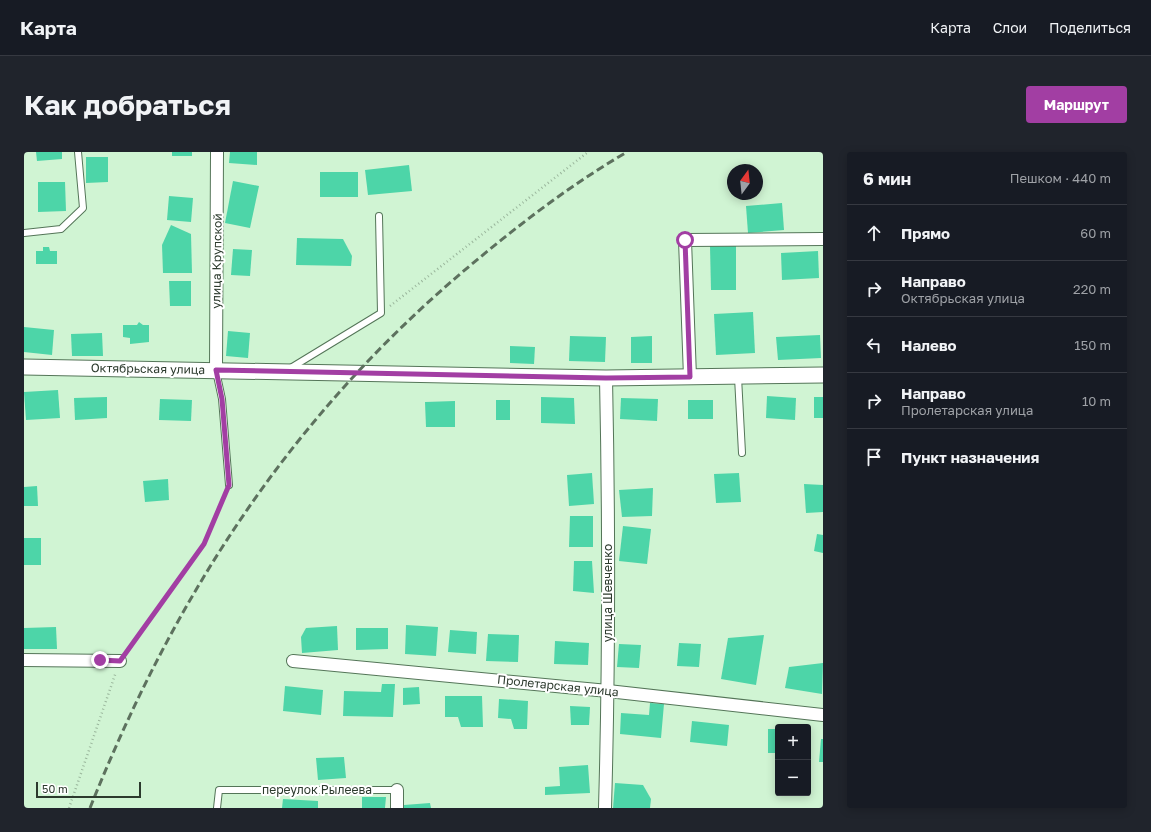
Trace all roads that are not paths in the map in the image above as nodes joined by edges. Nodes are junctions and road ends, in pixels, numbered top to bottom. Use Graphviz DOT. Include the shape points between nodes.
graph roads {
  1 [pos="78,152"];
  2 [pos="217,152"];
  3 [pos="379,216"];
  4 [pos="24,233"];
  5 [pos="823,239"];
  6 [pos="24,367"];
  7 [pos="216,370"];
  8 [pos="284,372"];
  9 [pos="823,375"];
  10 [pos="738,376"];
  11 [pos="690,377"];
  12 [pos="606,378"];
  13 [pos="742,453"];
  14 [pos="229,485"];
  15 [pos="24,660"];
  16 [pos="120,661"];
  17 [pos="293,661"];
  18 [pos="608,691"];
  19 [pos="823,716"];
  20 [pos="397,790"];
  21 [pos="217,808"];
  22 [pos="397,808"];
  23 [pos="605,808"];
  1 -- 4 [label="lane" via="82,208 61,229"];
  2 -- 7 [label="street, улица Крупской"];
  3 -- 8 [label="lane" via="381,313"];
  5 -- 11 [label="street" via="685,240"];
  6 -- 7 [label="street, Октябрьская улица"];
  7 -- 8 [label="street, Октябрьская улица"];
  7 -- 14 [label="lane" via="222,399"];
  8 -- 12 [label="street, Октябрьская улица"];
  9 -- 10 [label="street, Октябрьская улица"];
  10 -- 11 [label="street, Октябрьская улица"];
  10 -- 13 [label="lane"];
  11 -- 12 [label="street, Октябрьская улица"];
  12 -- 18 [label="street, улица Шевченко"];
  15 -- 16 [label="street"];
  17 -- 18 [label="street, Пролетарская улица"];
  18 -- 19 [label="street, Пролетарская улица"];
  18 -- 23 [label="street, улица Шевченко"];
  20 -- 21 [label="lane, переулок Рылеева" via="219,790"];
  20 -- 22 [label="street, переулок Рылеева"];
}
